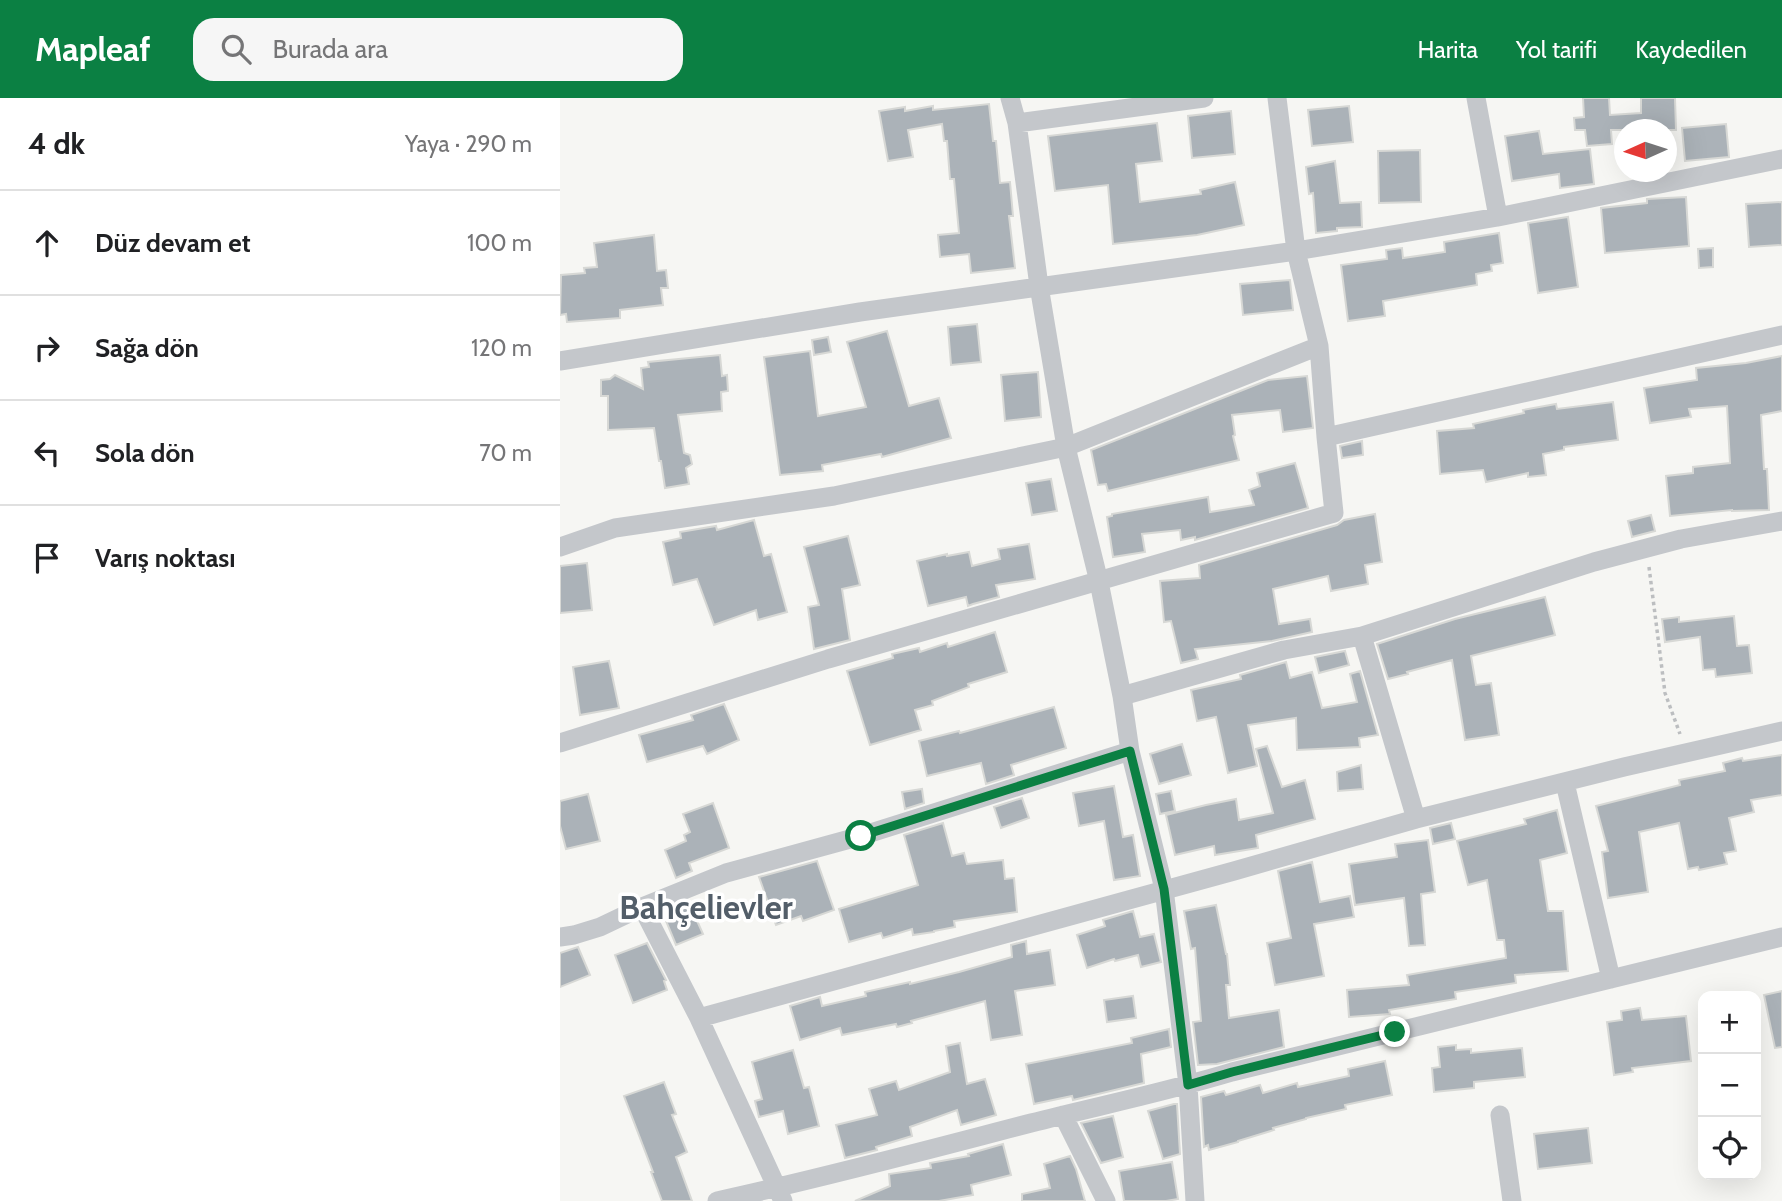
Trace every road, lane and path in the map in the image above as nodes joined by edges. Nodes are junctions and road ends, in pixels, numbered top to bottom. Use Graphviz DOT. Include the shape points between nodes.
graph roads {
  1 [pos="1010,98"];
  2 [pos="1204,98"];
  3 [pos="1277,98"];
  4 [pos="1476,98"];
  5 [pos="1017,124"];
  6 [pos="1782,159"];
  7 [pos="1498,217"];
  8 [pos="1296,251"];
  9 [pos="1039,286"];
  10 [pos="1782,335"];
  11 [pos="1319,346"];
  12 [pos="560,360"];
  13 [pos="1326,437"];
  14 [pos="1066,446"];
  15 [pos="1782,521"];
  16 [pos="560,547"];
  17 [pos="1647,548"];
  18 [pos="1099,582"];
  19 [pos="1362,636"];
  20 [pos="1122,696"];
  21 [pos="1782,731"];
  22 [pos="560,743"];
  23 [pos="1130,751"];
  24 [pos="1687,753"];
  25 [pos="1565,783"];
  26 [pos="1416,819"];
  27 [pos="1164,889"];
  28 [pos="642,907"];
  29 [pos="560,937"];
  30 [pos="1782,937"];
  31 [pos="1611,979"];
  32 [pos="699,1018"];
  33 [pos="1188,1085"];
  34 [pos="1063,1115"];
  35 [pos="1500,1115"];
  36 [pos="780,1195"];
  37 [pos="717,1201"];
  38 [pos="1106,1201"];
  39 [pos="1195,1201"];
  40 [pos="1512,1201"];
  1 -- 5 [label="street"];
  2 -- 5 [label="street"];
  3 -- 8 [label="street"];
  4 -- 7 [label="street"];
  5 -- 9 [label="street"];
  6 -- 7 [label="street"];
  7 -- 8 [label="street"];
  8 -- 9 [label="street"];
  8 -- 11 [label="street"];
  9 -- 12 [label="street"];
  9 -- 14 [label="street"];
  10 -- 13 [label="street"];
  11 -- 13 [label="street"];
  11 -- 14 [label="street"];
  13 -- 18 [label="street" via="1334,513"];
  14 -- 16 [label="street" via="834,496 615,528"];
  14 -- 18 [label="street"];
  15 -- 17 [label="street"];
  17 -- 19 [label="street"];
  17 -- 24 [label="path" via="1665,693"];
  18 -- 20 [label="street"];
  18 -- 22 [label="street" via="828,659"];
  19 -- 20 [label="street" via="1284,650"];
  19 -- 26 [label="street"];
  20 -- 23 [label="street"];
  21 -- 24 [label="street"];
  23 -- 27 [label="street"];
  23 -- 28 [label="street" via="861,836 726,873"];
  24 -- 25 [label="street"];
  25 -- 26 [label="street"];
  25 -- 31 [label="street"];
  26 -- 27 [label="street"];
  27 -- 32 [label="street"];
  27 -- 33 [label="street"];
  28 -- 29 [label="street" via="600,927"];
  28 -- 32 [label="street"];
  30 -- 31 [label="street"];
  31 -- 33 [label="street"];
  32 -- 36 [label="street"];
  33 -- 34 [label="street"];
  33 -- 39 [label="street"];
  34 -- 36 [label="street"];
  34 -- 38 [label="street"];
  35 -- 40 [label="street"];
  36 -- 37 [label="street"];
}
